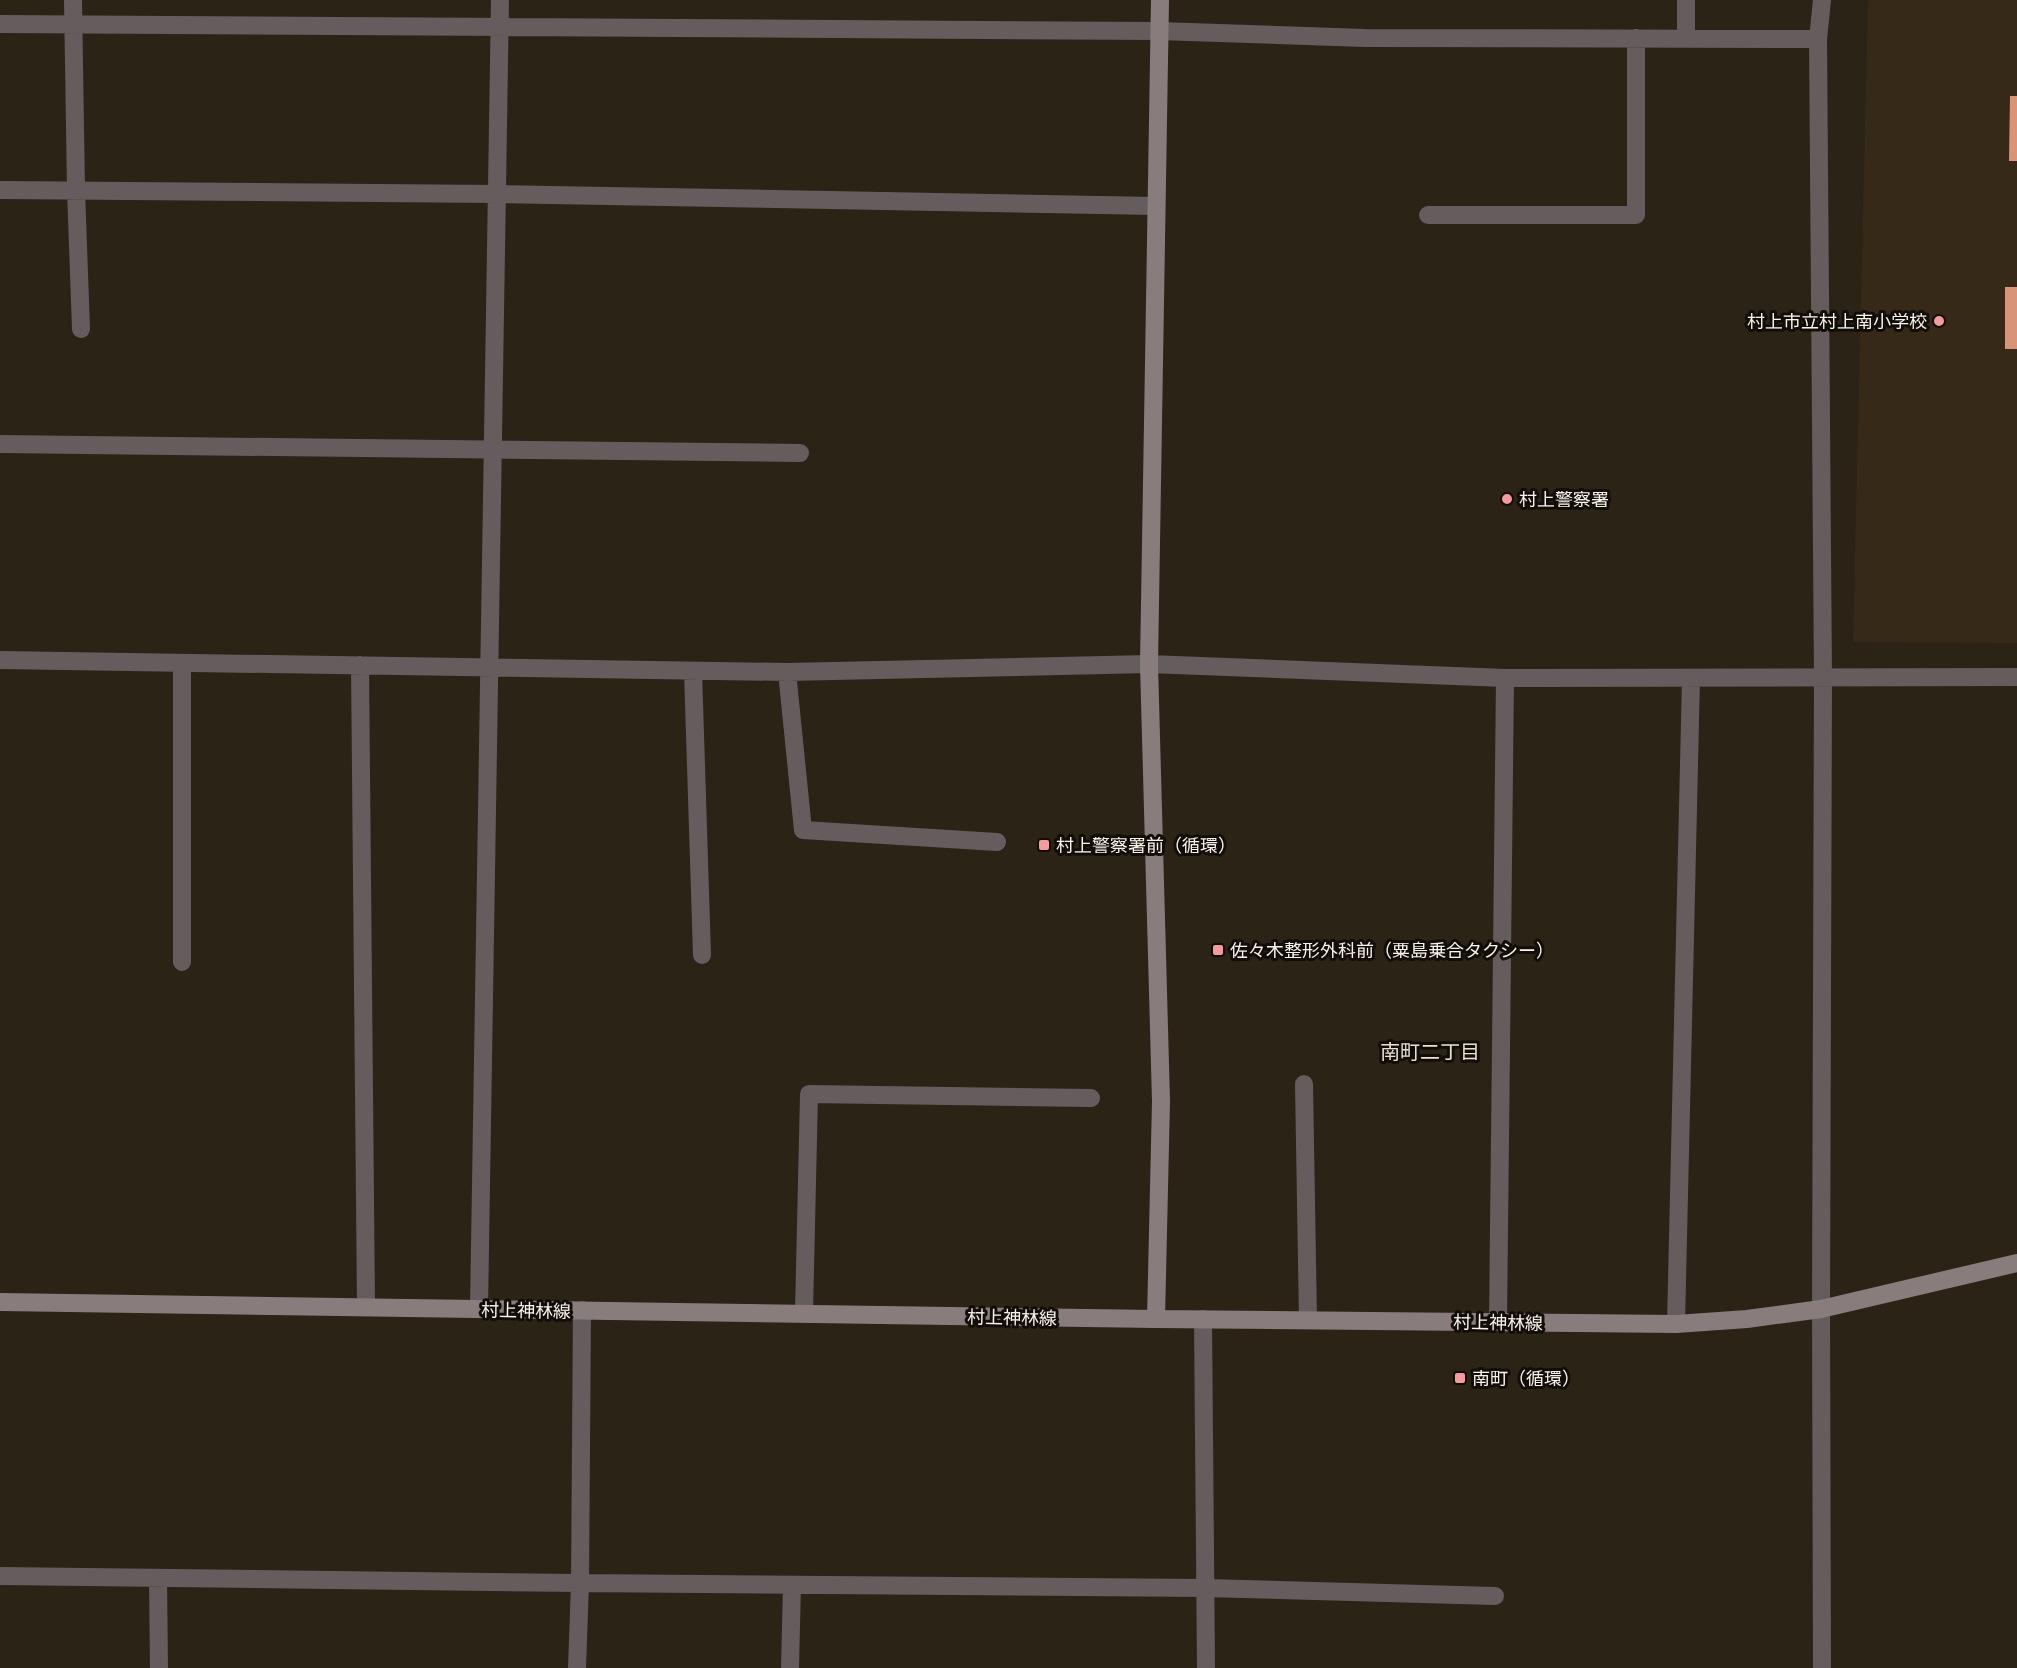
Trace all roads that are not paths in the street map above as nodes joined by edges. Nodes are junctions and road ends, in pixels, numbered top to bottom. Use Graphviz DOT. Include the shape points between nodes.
graph roads {
  1 [pos="73,0"];
  2 [pos="500,0"];
  3 [pos="1160,0"];
  4 [pos="1686,0"];
  5 [pos="1822,0"];
  6 [pos="0,24"];
  7 [pos="73,25"];
  8 [pos="500,29"];
  9 [pos="1159,31"];
  10 [pos="1636,38"];
  11 [pos="1686,38"];
  12 [pos="1818,39"];
  13 [pos="0,190"];
  14 [pos="76,190"];
  15 [pos="497,194"];
  16 [pos="1156,206"];
  17 [pos="1428,215"];
  18 [pos="81,329"];
  19 [pos="0,444"];
  20 [pos="492,450"];
  21 [pos="800,453"];
  22 [pos="0,660"];
  23 [pos="182,663"];
  24 [pos="1149,664"];
  25 [pos="360,665"];
  26 [pos="489,668"];
  27 [pos="693,671"];
  28 [pos="787,672"];
  29 [pos="2017,677"];
  30 [pos="1505,678"];
  31 [pos="1691,678"];
  32 [pos="1822,678"];
  33 [pos="997,842"];
  34 [pos="702,955"];
  35 [pos="182,962"];
  36 [pos="1304,1084"];
  37 [pos="1091,1098"];
  38 [pos="2017,1263"];
  39 [pos="0,1302"];
  40 [pos="366,1307"];
  41 [pos="479,1309"];
  42 [pos="1821,1309"];
  43 [pos="582,1310"];
  44 [pos="804,1313"];
  45 [pos="1156,1319"];
  46 [pos="1203,1319"];
  47 [pos="1308,1320"];
  48 [pos="1498,1322"];
  49 [pos="1676,1324"];
  50 [pos="0,1575"];
  51 [pos="158,1578"];
  52 [pos="580,1583"];
  53 [pos="792,1585"];
  54 [pos="1205,1587"];
  55 [pos="1495,1596"];
  56 [pos="159,1668"];
  57 [pos="577,1668"];
  58 [pos="790,1668"];
  59 [pos="1206,1668"];
  60 [pos="1822,1668"];
  1 -- 7 [label="street"];
  2 -- 8 [label="street"];
  3 -- 9 [label="main road"];
  4 -- 11 [label="street"];
  5 -- 12 [label="street"];
  6 -- 7 [label="street"];
  7 -- 8 [label="street"];
  7 -- 14 [label="street"];
  8 -- 9 [label="street"];
  8 -- 15 [label="street"];
  9 -- 10 [label="street" via="1365,38"];
  9 -- 16 [label="main road"];
  10 -- 11 [label="street"];
  10 -- 17 [label="street" via="1636,215"];
  11 -- 12 [label="street"];
  12 -- 32 [label="street"];
  13 -- 14 [label="street"];
  14 -- 15 [label="street"];
  14 -- 18 [label="street"];
  15 -- 16 [label="street"];
  15 -- 20 [label="street"];
  16 -- 24 [label="main road"];
  19 -- 20 [label="street"];
  20 -- 21 [label="street"];
  20 -- 26 [label="street"];
  22 -- 23 [label="street"];
  23 -- 25 [label="street"];
  23 -- 35 [label="street"];
  24 -- 28 [label="street"];
  24 -- 30 [label="street"];
  24 -- 45 [label="main road" via="1161,1101"];
  25 -- 26 [label="street"];
  25 -- 40 [label="street"];
  26 -- 27 [label="street"];
  26 -- 41 [label="street"];
  27 -- 28 [label="street"];
  27 -- 34 [label="street"];
  28 -- 33 [label="street" via="803,830"];
  29 -- 32 [label="street"];
  30 -- 31 [label="street"];
  30 -- 48 [label="street"];
  31 -- 32 [label="street"];
  31 -- 49 [label="street"];
  32 -- 42 [label="street"];
  36 -- 47 [label="street"];
  37 -- 44 [label="street" via="809,1094"];
  38 -- 42 [label="main road, 村上神林線"];
  39 -- 40 [label="main road, 村上神林線"];
  40 -- 41 [label="main road, 村上神林線"];
  41 -- 43 [label="main road, 村上神林線"];
  42 -- 49 [label="main road, 村上神林線"];
  42 -- 60 [label="street"];
  43 -- 44 [label="main road, 村上神林線"];
  43 -- 52 [label="street"];
  44 -- 45 [label="main road, 村上神林線"];
  45 -- 46 [label="main road, 村上神林線"];
  46 -- 47 [label="main road, 村上神林線"];
  46 -- 54 [label="street"];
  47 -- 48 [label="main road, 村上神林線"];
  48 -- 49 [label="main road, 村上神林線"];
  50 -- 51 [label="street"];
  51 -- 52 [label="street"];
  51 -- 56 [label="street"];
  52 -- 53 [label="street"];
  52 -- 57 [label="street"];
  53 -- 54 [label="street"];
  53 -- 58 [label="street"];
  54 -- 55 [label="street"];
  54 -- 59 [label="street"];
}
